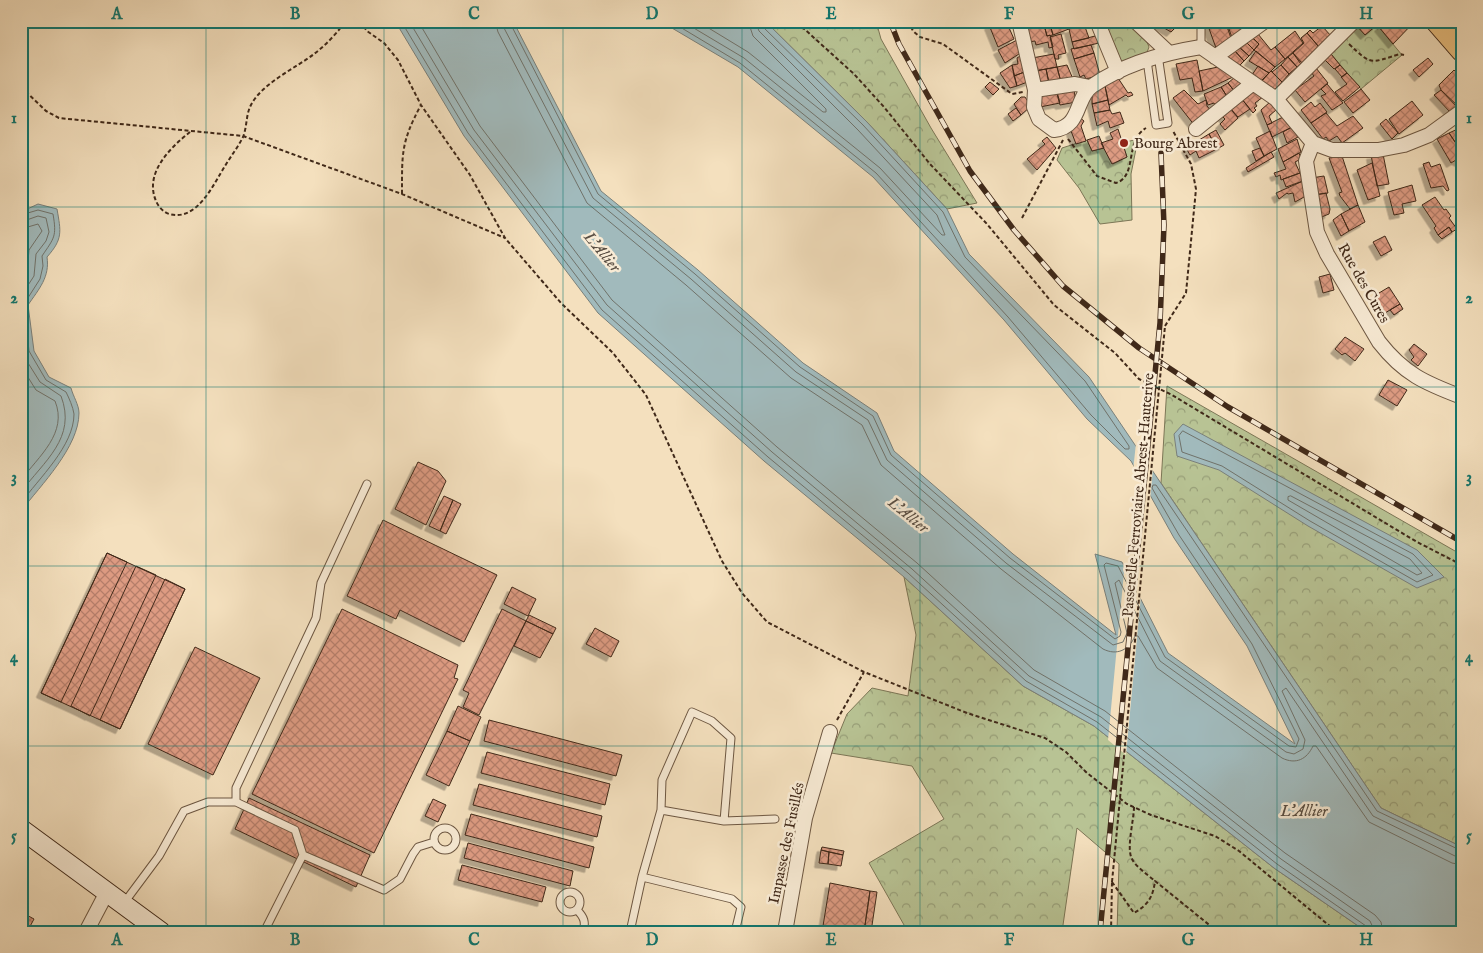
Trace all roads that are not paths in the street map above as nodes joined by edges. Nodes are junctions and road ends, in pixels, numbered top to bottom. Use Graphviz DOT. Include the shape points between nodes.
graph roads {
  1 [pos="1019,21"];
  2 [pos="1097,21"];
  3 [pos="1135,21"];
  4 [pos="1201,21"];
  5 [pos="1265,21"];
  6 [pos="1354,21"];
  7 [pos="1436,21"];
  8 [pos="1201,47"];
  9 [pos="1462,51"];
  10 [pos="1158,55"];
  11 [pos="1214,57"];
  12 [pos="1118,72"];
  13 [pos="1252,83"];
  14 [pos="1090,87"];
  15 [pos="1035,90"];
  16 [pos="1276,99"];
  17 [pos="1462,111"];
  18 [pos="1196,129"];
  19 [pos="1313,143"];
  20 [pos="1462,397"];
  21 [pos="367,484"];
  22 [pos="830,732"];
  23 [pos="236,802"];
  24 [pos="662,810"];
  25 [pos="775,819"];
  26 [pos="724,821"];
  27 [pos="21,829"];
  28 [pos="434,842"];
  29 [pos="303,855"];
  30 [pos="642,877"];
  31 [pos="107,892"];
  32 [pos="123,904"];
  33 [pos="577,910"];
  34 [pos="86,932"];
  35 [pos="161,932"];
  36 [pos="264,932"];
  37 [pos="583,932"];
  38 [pos="630,932"];
  39 [pos="736,932"];
  40 [pos="784,932"];
  1 -- 15 [label="street"];
  2 -- 12 [label="street"];
  3 -- 10 [label="street"];
  4 -- 8 [label="lane"];
  5 -- 11 [label="street"];
  6 -- 16 [label="street"];
  7 -- 9 [label="main road"];
  8 -- 10 [label="street"];
  8 -- 11 [label="street"];
  10 -- 10 [label="lane" via="1156,125 1168,123"];
  10 -- 12 [label="street"];
  11 -- 13 [label="street"];
  12 -- 14 [label="street"];
  13 -- 16 [label="street"];
  13 -- 18 [label="street"];
  14 -- 15 [label="street" via="1075,84"];
  14 -- 15 [label="street" via="1077,113 1062,129 1054,130 1039,119 1034,107"];
  16 -- 19 [label="street"];
  17 -- 19 [label="street" via="1429,135 1404,145 1354,151 1332,150"];
  19 -- 20 [label="street, Rue des Cures" via="1306,161 1308,184 1317,232 1327,254 1390,356 1407,372"];
  21 -- 23 [label="lane" via="321,583 316,618 236,788"];
  22 -- 40 [label="street, Impasse des Fusillés" via="805,818"];
  23 -- 29 [label="lane" via="295,830"];
  23 -- 32 [label="lane" via="208,802 184,811 159,856"];
  24 -- 26 [label="lane"];
  24 -- 26 [label="lane" via="662,780 692,712 712,721 731,738"];
  24 -- 30 [label="lane"];
  25 -- 26 [label="lane"];
  27 -- 31 [label="main road"];
  28 -- 29 [label="lane" via="418,847 400,879 384,890"];
  29 -- 36 [label="lane"];
  30 -- 38 [label="lane"];
  30 -- 39 [label="lane" via="732,899 742,907"];
  31 -- 32 [label="main road"];
  31 -- 34 [label="street"];
  32 -- 35 [label="main road"];
  33 -- 37 [label="lane" via="585,924"];
}
